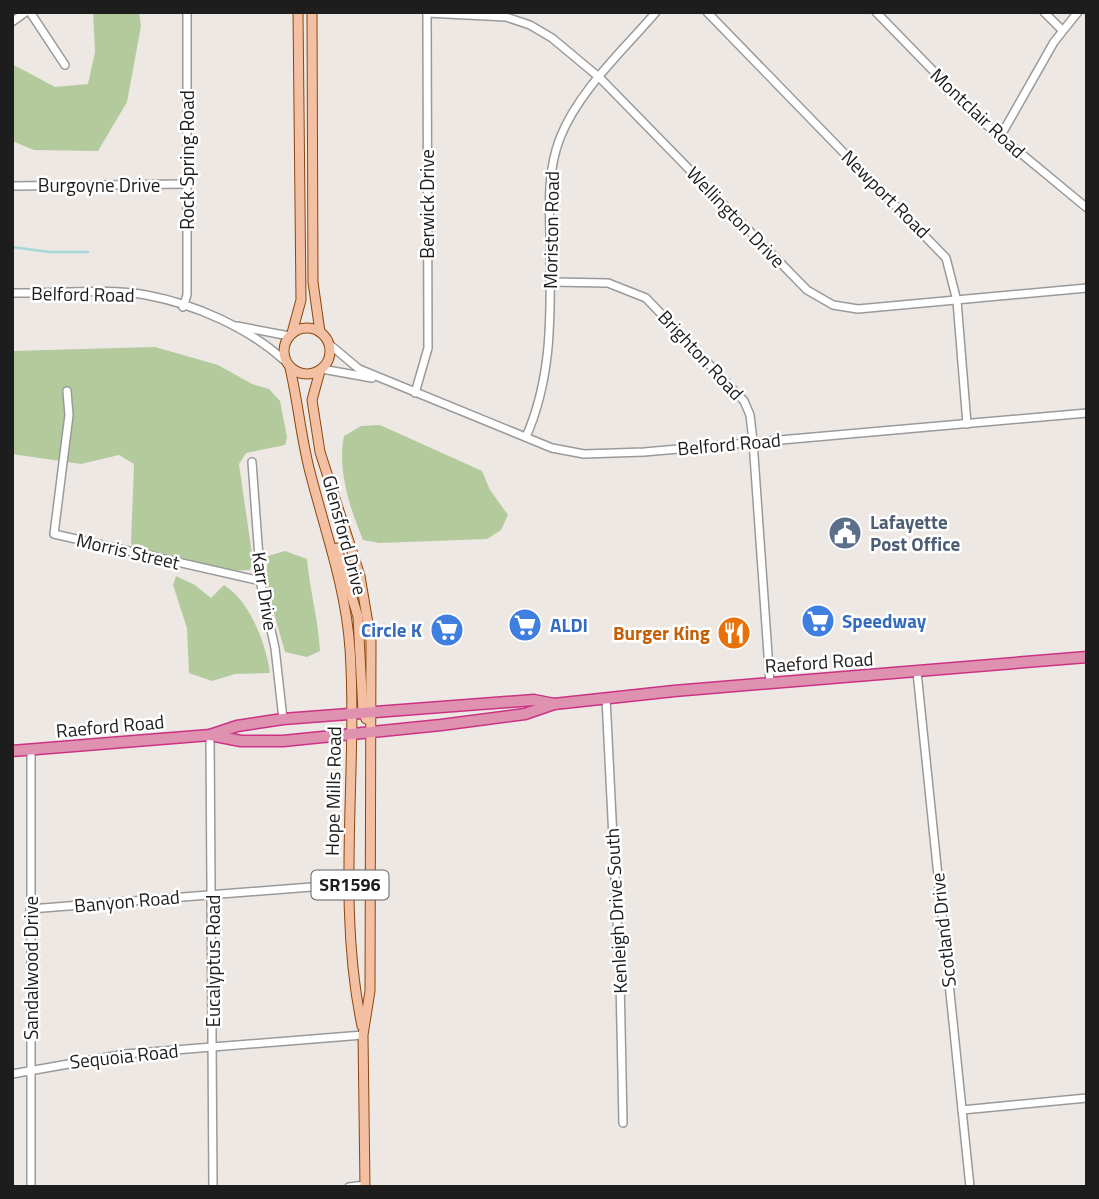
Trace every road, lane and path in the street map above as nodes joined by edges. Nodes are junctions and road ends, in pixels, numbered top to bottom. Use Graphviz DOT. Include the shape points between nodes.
graph roads {
  1 [pos="28,12"];
  2 [pos="187,12"];
  3 [pos="298,12"];
  4 [pos="312,12"];
  5 [pos="656,12"];
  6 [pos="707,12"];
  7 [pos="876,12"];
  8 [pos="1045,12"];
  9 [pos="1078,12"];
  10 [pos="427,13"];
  11 [pos="12,22"];
  12 [pos="1062,30"];
  13 [pos="65,65"];
  14 [pos="600,78"];
  15 [pos="1000,137"];
  16 [pos="187,184"];
  17 [pos="12,186"];
  18 [pos="1087,208"];
  19 [pos="550,282"];
  20 [pos="1087,288"];
  21 [pos="12,293"];
  22 [pos="957,301"];
  23 [pos="183,307"];
  24 [pos="233,325"];
  25 [pos="320,332"];
  26 [pos="291,334"];
  27 [pos="329,344"];
  28 [pos="288,364"];
  29 [pos="321,370"];
  30 [pos="383,380"];
  31 [pos="67,391"];
  32 [pos="415,393"];
  33 [pos="1087,413"];
  34 [pos="967,424"];
  35 [pos="526,437"];
  36 [pos="753,442"];
  37 [pos="251,462"];
  38 [pos="261,581"];
  39 [pos="1087,657"];
  40 [pos="917,672"];
  41 [pos="770,683"];
  42 [pos="606,698"];
  43 [pos="554,704"];
  44 [pos="362,712"];
  45 [pos="283,719"];
  46 [pos="373,732"];
  47 [pos="351,734"];
  48 [pos="210,735"];
  49 [pos="31,750"];
  50 [pos="12,751"];
  51 [pos="350,884"];
  52 [pos="213,894"];
  53 [pos="30,909"];
  54 [pos="363,1035"];
  55 [pos="212,1048"];
  56 [pos="31,1070"];
  57 [pos="12,1074"];
  58 [pos="1087,1098"];
  59 [pos="962,1110"];
  60 [pos="623,1123"];
  61 [pos="365,1186"];
  62 [pos="31,1187"];
  63 [pos="213,1187"];
  64 [pos="349,1187"];
  65 [pos="970,1187"];
  1 -- 11 [label="street"];
  1 -- 13 [label="street"];
  2 -- 16 [label="street, Rock Spring Road"];
  3 -- 26 [label="main road" via="301,309"];
  4 -- 25 [label="main road" via="313,282"];
  5 -- 14 [label="street, Moriston Road"];
  6 -- 22 [label="street, Newport Road" via="941,249 951,267"];
  7 -- 15 [label="street, Montclair Road"];
  8 -- 12 [label="street"];
  9 -- 12 [label="street"];
  10 -- 14 [label="street, Wellington Drive" via="516,19 552,38"];
  10 -- 32 [label="street, Berwick Drive" via="428,348"];
  12 -- 15 [label="street"];
  14 -- 19 [label="street, Moriston Road" via="574,110 555,151 549,186"];
  14 -- 22 [label="street, Wellington Drive" via="815,296 858,309"];
  15 -- 18 [label="street, Montclair Road"];
  16 -- 17 [label="street, Burgoyne Drive"];
  16 -- 23 [label="street, Rock Spring Road" via="187,295"];
  19 -- 35 [label="street, Moriston Road" via="547,371 538,411"];
  19 -- 36 [label="street, Brighton Road" via="608,283 654,304 741,397 750,415"];
  20 -- 22 [label="street, Wellington Drive"];
  21 -- 23 [label="street, Belford Road" via="137,294"];
  22 -- 34 [label="street, Newport Road"];
  23 -- 24 [label="street, Belford Road"];
  24 -- 26 [label="street, Belford Road"];
  24 -- 28 [label="street, Belford Road" via="268,345"];
  25 -- 26 [label="main road" via="306,328"];
  25 -- 27 [label="main road"];
  26 -- 28 [label="main road" via="284,346"];
  27 -- 29 [label="main road" via="329,359"];
  27 -- 30 [label="street, Belford Road" via="348,362"];
  28 -- 29 [label="main road" via="304,374"];
  28 -- 44 [label="main road, Glensford Drive" via="309,469 358,617"];
  29 -- 30 [label="street, Belford Road"];
  29 -- 44 [label="main road, Glensford Drive" via="312,407 326,475 365,599 372,650"];
  30 -- 32 [label="street, Belford Road"];
  31 -- 38 [label="street, Morris Street" via="69,415 54,534"];
  32 -- 35 [label="street, Belford Road"];
  33 -- 34 [label="street, Belford Road"];
  34 -- 36 [label="street, Belford Road"];
  35 -- 36 [label="street, Belford Road" via="584,454"];
  36 -- 41 [label="street, Brighton Road"];
  37 -- 38 [label="street, Karr Drive"];
  38 -- 45 [label="street, Karr Drive"];
  39 -- 40 [label="highway, Raeford Road"];
  40 -- 41 [label="highway, Raeford Road"];
  40 -- 59 [label="street, Scotland Drive"];
  41 -- 42 [label="highway, Raeford Road"];
  42 -- 43 [label="highway, Raeford Road"];
  42 -- 60 [label="street, Kenleigh Drive South"];
  43 -- 44 [label="highway, Raeford Road" via="534,700"];
  43 -- 46 [label="highway, Raeford Road" via="526,714"];
  44 -- 45 [label="highway, Raeford Road"];
  44 -- 46 [label="main road, Hope Mills Road"];
  44 -- 47 [label="main road, Hope Mills Road / SR1596"];
  45 -- 48 [label="highway, Raeford Road"];
  46 -- 47 [label="highway, Raeford Road"];
  46 -- 54 [label="main road, Hope Mills Road / SR1596" via="370,992"];
  47 -- 48 [label="highway, Raeford Road" via="242,741"];
  47 -- 51 [label="main road, Hope Mills Road / SR1596"];
  48 -- 49 [label="highway, Raeford Road"];
  48 -- 52 [label="street, Eucalyptus Road"];
  49 -- 50 [label="highway, Raeford Road"];
  49 -- 53 [label="street, Sandalwood Drive"];
  51 -- 52 [label="street, Banyon Road"];
  51 -- 54 [label="main road, Hope Mills Road / SR1596" via="354,991"];
  52 -- 53 [label="street, Banyon Road"];
  52 -- 55 [label="street, Eucalyptus Road"];
  53 -- 56 [label="street, Sandalwood Drive"];
  54 -- 55 [label="street, Sequoia Road"];
  54 -- 61 [label="main road, Hope Mills Road / SR1596"];
  55 -- 56 [label="street, Sequoia Road" via="125,1054"];
  55 -- 63 [label="street, Eucalyptus Road"];
  56 -- 57 [label="street, Sequoia Road"];
  56 -- 62 [label="street, Sandalwood Drive"];
  58 -- 59 [label="street"];
  59 -- 65 [label="street, Scotland Drive"];
  61 -- 64 [label="street"];
}
